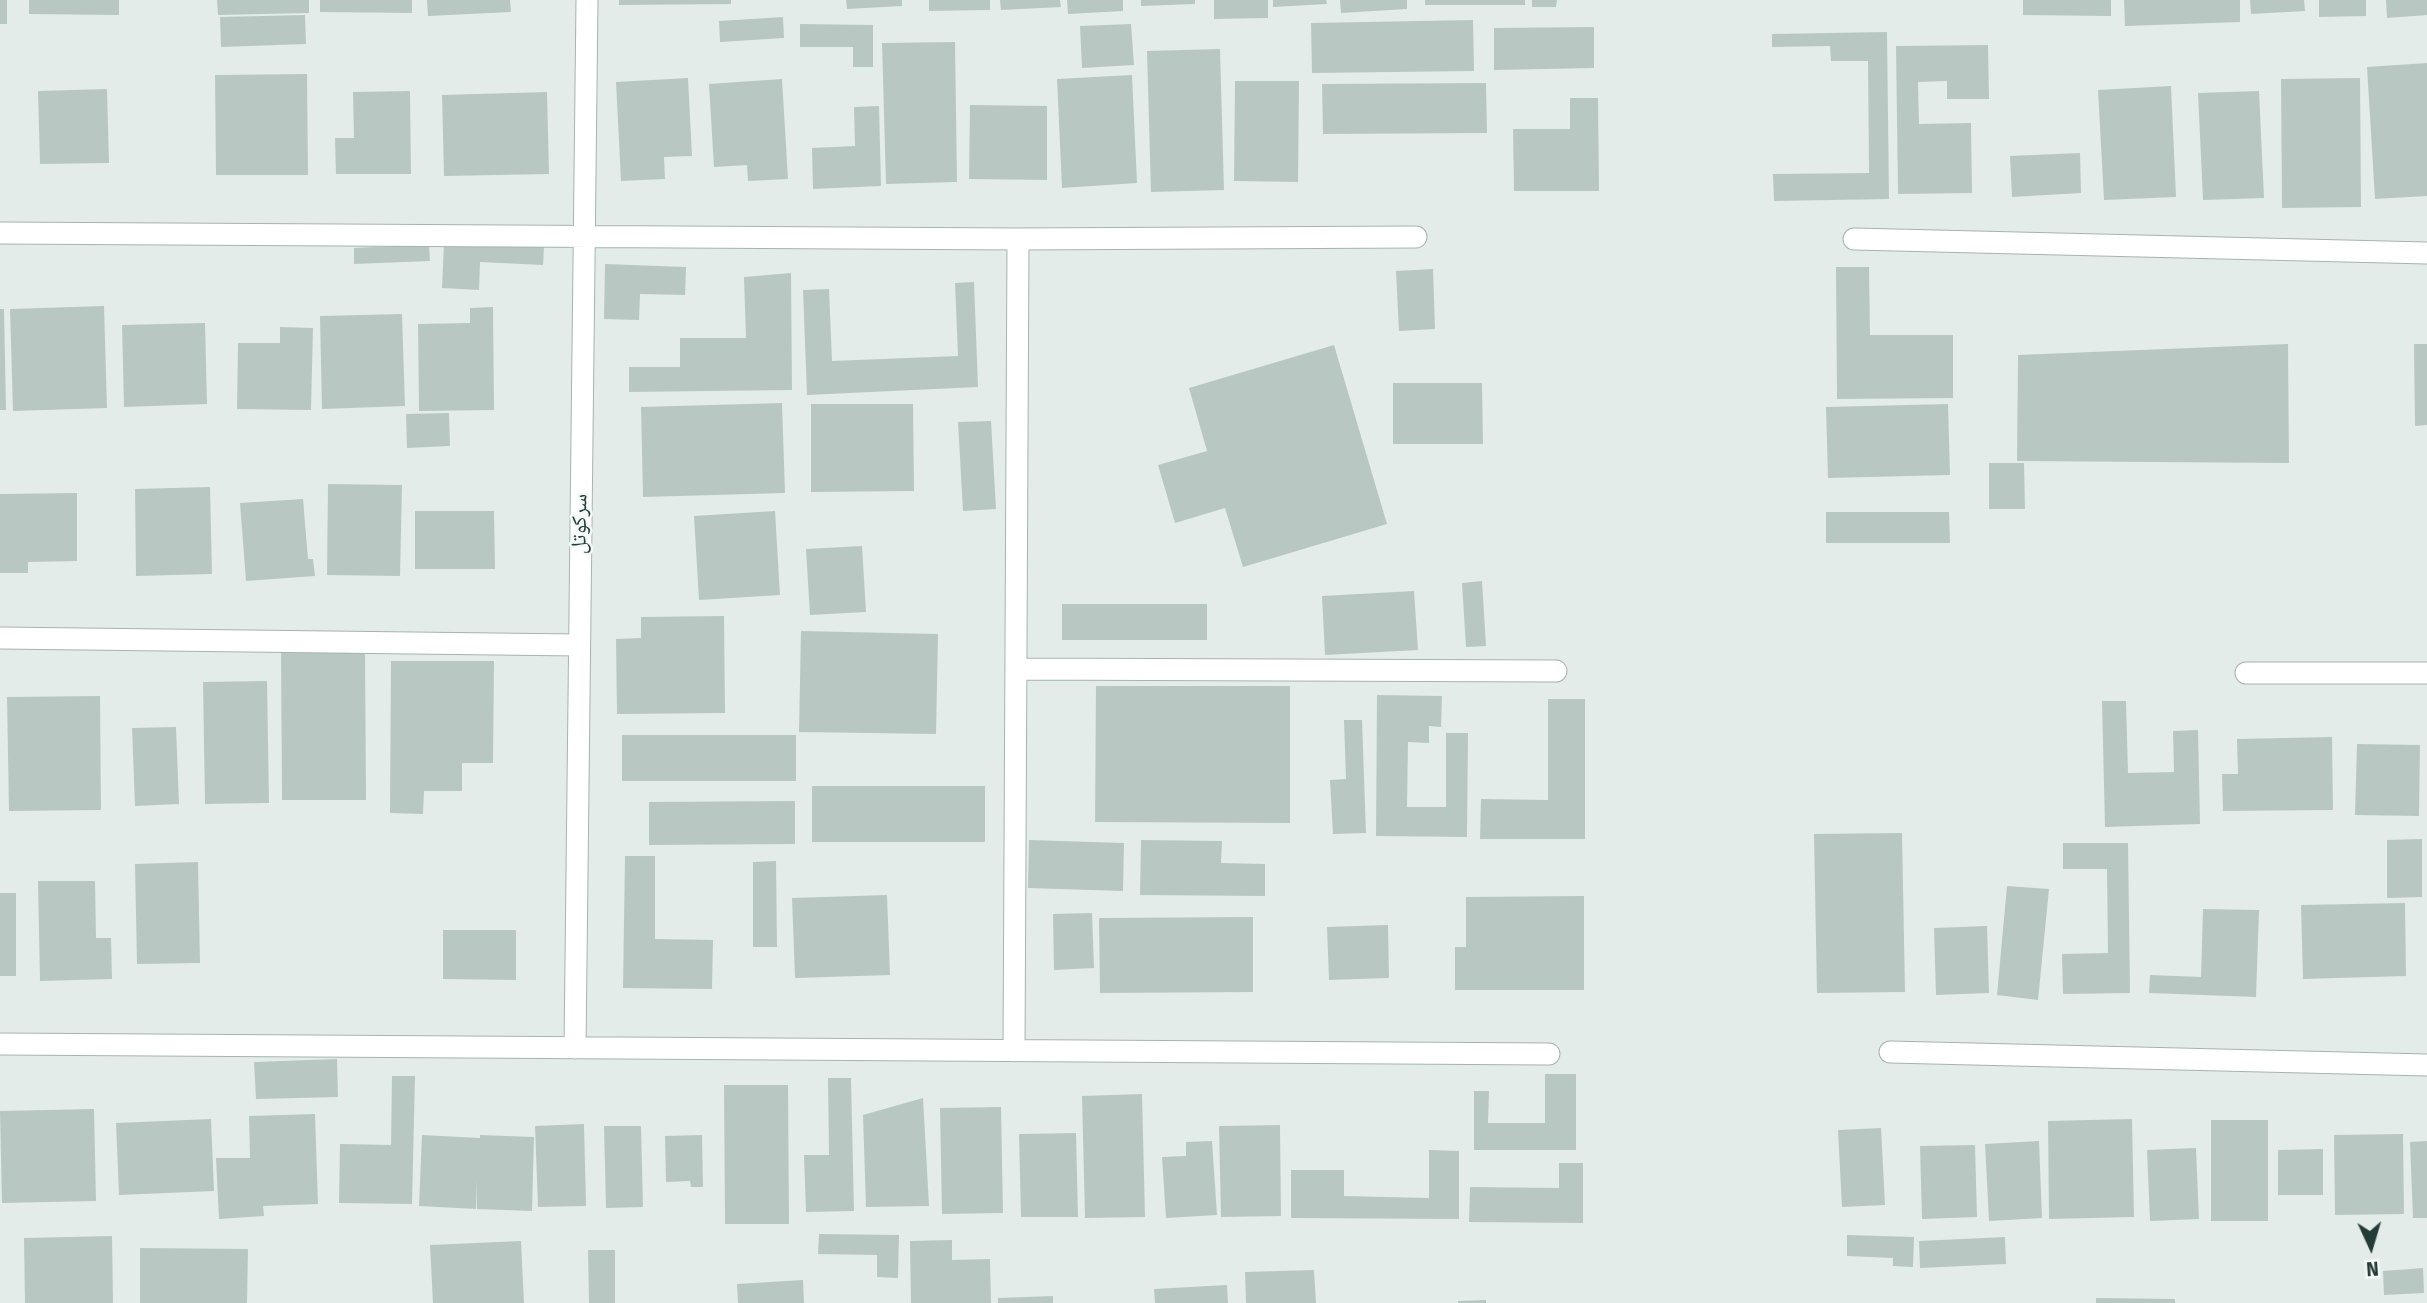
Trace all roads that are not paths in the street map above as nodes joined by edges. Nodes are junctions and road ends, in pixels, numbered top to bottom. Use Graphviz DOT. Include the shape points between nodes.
graph roads {
  1 [pos="587,0"];
  2 [pos="0,233"];
  3 [pos="585,235"];
  4 [pos="1416,237"];
  5 [pos="1018,239"];
  6 [pos="1854,239"];
  7 [pos="2427,253"];
  8 [pos="0,638"];
  9 [pos="578,645"];
  10 [pos="1016,669"];
  11 [pos="1556,671"];
  12 [pos="2246,673"];
  13 [pos="2427,673"];
  14 [pos="0,1044"];
  15 [pos="575,1048"];
  16 [pos="1014,1051"];
  17 [pos="1890,1052"];
  18 [pos="1549,1054"];
  19 [pos="2427,1065"];
  1 -- 3 [label="street, سرکوتل"];
  2 -- 3 [label="street"];
  3 -- 5 [label="street"];
  3 -- 9 [label="street, سرکوتل"];
  4 -- 5 [label="street"];
  5 -- 10 [label="street"];
  6 -- 7 [label="street"];
  8 -- 9 [label="street"];
  9 -- 15 [label="street, سرکوتل"];
  10 -- 11 [label="street"];
  10 -- 16 [label="street"];
  12 -- 13 [label="street"];
  14 -- 15 [label="street"];
  15 -- 16 [label="street"];
  16 -- 18 [label="street"];
  17 -- 19 [label="street"];
}
